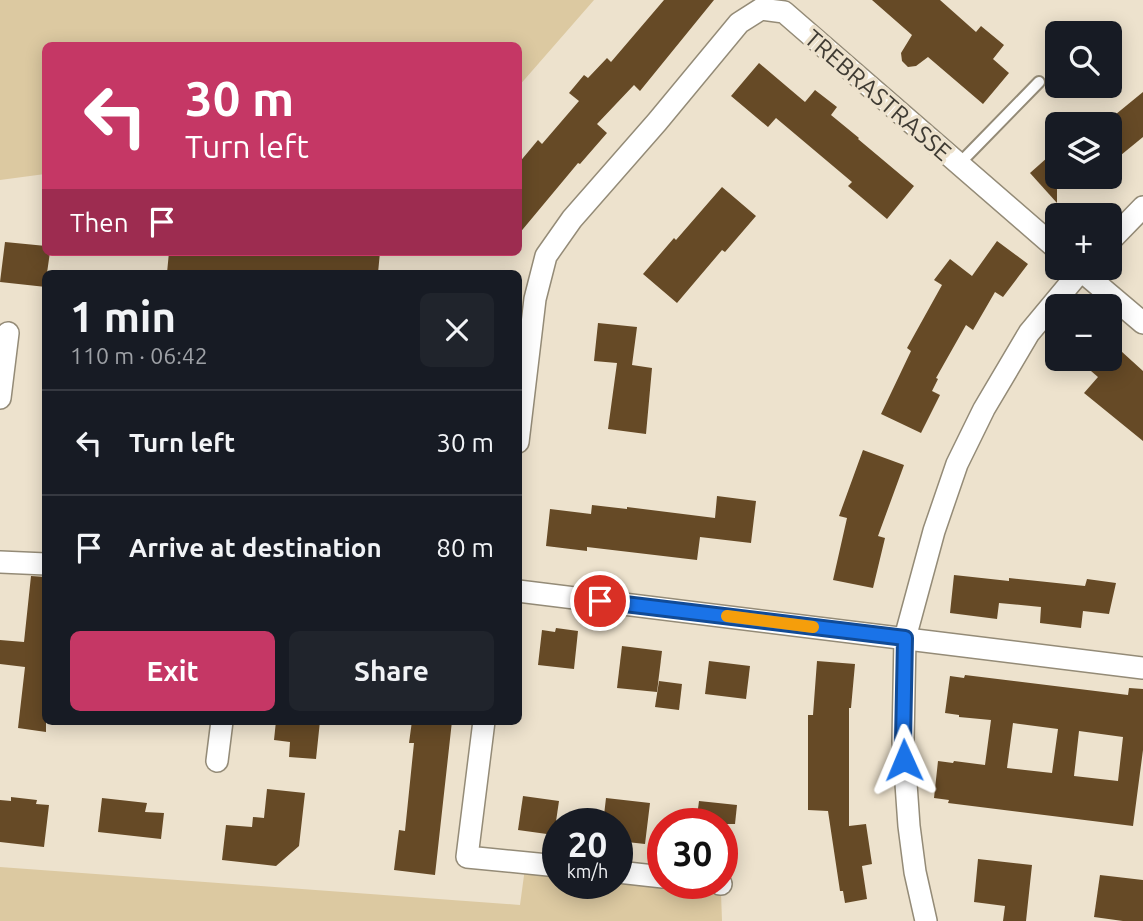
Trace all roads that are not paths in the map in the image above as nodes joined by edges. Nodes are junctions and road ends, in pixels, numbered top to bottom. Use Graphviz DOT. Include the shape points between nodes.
graph roads {
  1 [pos="1039,82"];
  2 [pos="958,165"];
  3 [pos="1143,207"];
  4 [pos="1122,228"];
  5 [pos="1045,239"];
  6 [pos="1071,280"];
  7 [pos="1095,280"];
  8 [pos="1143,323"];
  9 [pos="8,333"];
  10 [pos="0,398"];
  11 [pos="522,410"];
  12 [pos="0,562"];
  13 [pos="42,564"];
  14 [pos="522,591"];
  15 [pos="905,638"];
  16 [pos="1143,668"];
  17 [pos="221,725"];
  18 [pos="484,725"];
  19 [pos="216,761"];
  20 [pos="542,864"];
  21 [pos="926,921"];
  1 -- 2 [label="lane, TREBRASTRASSE"];
  2 -- 5 [label="street, TREBRASTRASSE"];
  2 -- 11 [label="street, TREBRASTRASSE" via="784,12 761,9 739,23 572,219 546,256"];
  3 -- 4 [label="street"];
  6 -- 15 [label="street" via="1029,333 957,464"];
  7 -- 8 [label="street"];
  9 -- 10 [label="street"];
  12 -- 13 [label="street"];
  14 -- 15 [label="street"];
  15 -- 16 [label="street"];
  15 -- 21 [label="street" via="906,798"];
  17 -- 19 [label="street"];
  18 -- 20 [label="street" via="467,857"];
}
